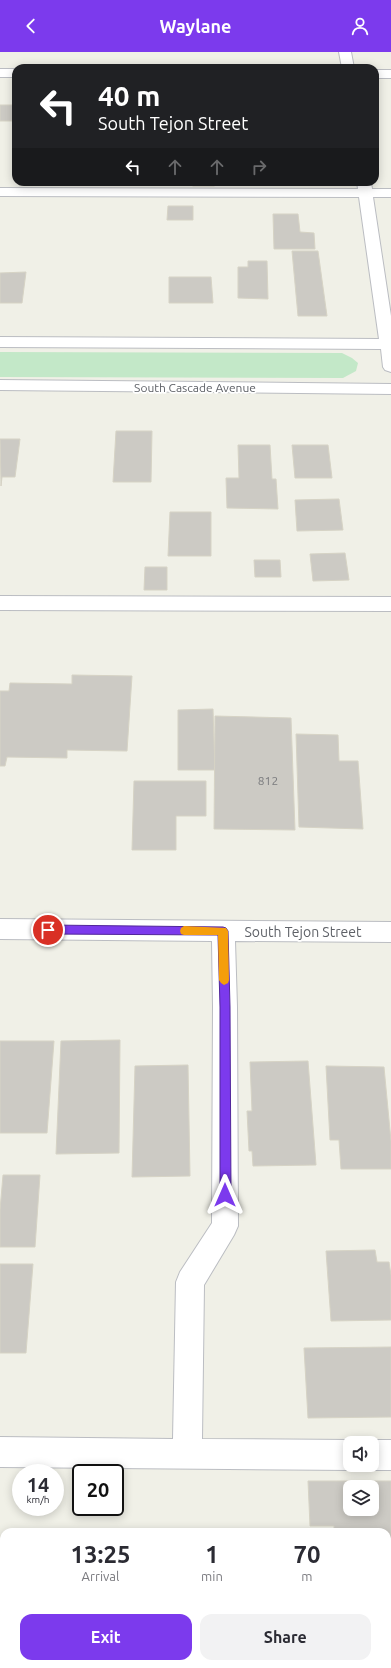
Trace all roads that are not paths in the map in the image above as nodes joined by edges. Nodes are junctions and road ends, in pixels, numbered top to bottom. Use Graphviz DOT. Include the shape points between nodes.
graph roads {
  1 [pos="345,52"];
  2 [pos="347,64"];
  3 [pos="0,73"];
  4 [pos="12,73"];
  5 [pos="379,74"];
  6 [pos="391,74"];
  7 [pos="365,188"];
  8 [pos="0,192"];
  9 [pos="391,193"];
  10 [pos="0,342"];
  11 [pos="389,344"];
  12 [pos="391,367"];
  13 [pos="0,385"];
  14 [pos="391,389"];
  15 [pos="0,603"];
  16 [pos="391,604"];
  17 [pos="0,929"];
  18 [pos="223,931"];
  19 [pos="391,932"];
  20 [pos="0,1452"];
  21 [pos="187,1453"];
  22 [pos="343,1455"];
  23 [pos="379,1455"];
  24 [pos="391,1455"];
  1 -- 2 [label="street"];
  3 -- 4 [label="street"];
  5 -- 6 [label="street"];
  7 -- 8 [label="street"];
  7 -- 9 [label="street"];
  7 -- 11 [label="street"];
  10 -- 11 [label="street"];
  11 -- 12 [label="street"];
  13 -- 14 [label="street, South Cascade Avenue"];
  15 -- 16 [label="street"];
  17 -- 18 [label="street, South Tejon Street"];
  18 -- 19 [label="street, South Tejon Street"];
  18 -- 21 [label="street" via="225,1226 190,1282"];
  20 -- 21 [label="street"];
  21 -- 22 [label="street"];
  23 -- 24 [label="street"];
}
